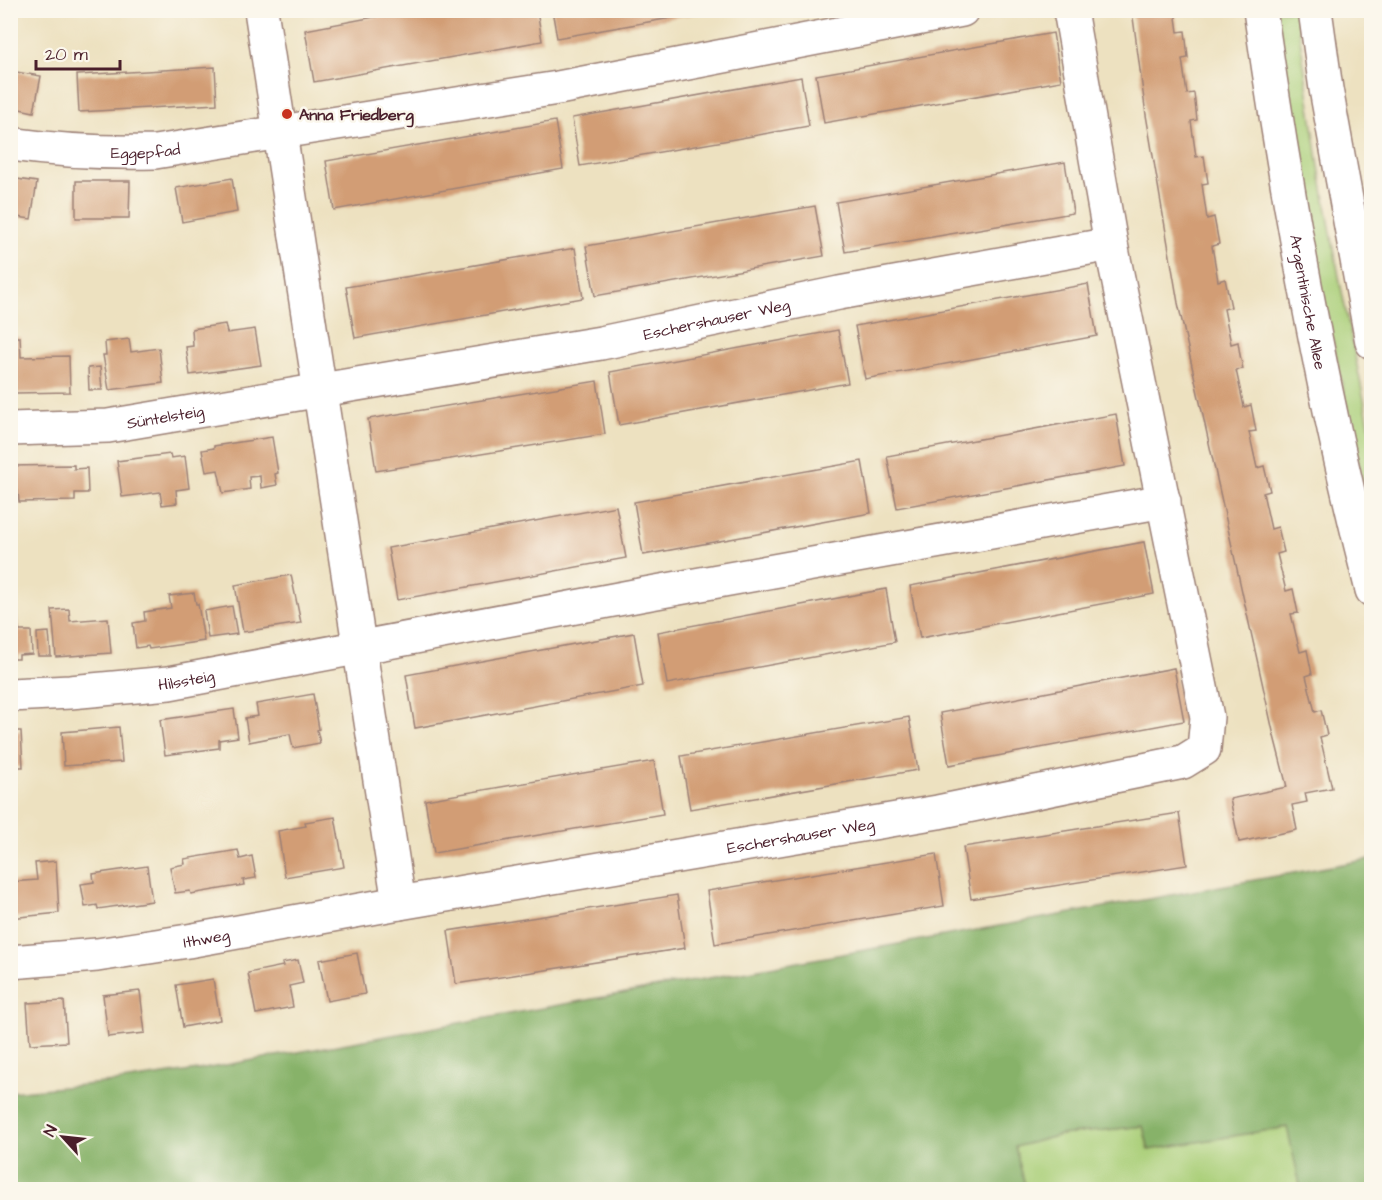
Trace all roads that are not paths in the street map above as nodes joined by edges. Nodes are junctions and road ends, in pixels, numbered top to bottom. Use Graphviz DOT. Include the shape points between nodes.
graph roads {
  1 [pos="261,10"];
  2 [pos="962,10"];
  3 [pos="1070,10"];
  4 [pos="1260,10"];
  5 [pos="1315,10"];
  6 [pos="281,130"];
  7 [pos="10,144"];
  8 [pos="1111,244"];
  9 [pos="1371,342"];
  10 [pos="319,390"];
  11 [pos="10,429"];
  12 [pos="1164,501"];
  13 [pos="1371,590"];
  14 [pos="358,647"];
  15 [pos="10,695"];
  16 [pos="399,903"];
  17 [pos="10,962"];
  1 -- 6 [label="street"];
  2 -- 6 [label="street" via="558,88"];
  3 -- 8 [label="street, Eschershauser Weg"];
  4 -- 13 [label="street, Argentinische Allee" via="1323,376"];
  5 -- 9 [label="street"];
  6 -- 7 [label="street, Eggepfad" via="155,152 105,153"];
  6 -- 10 [label="street"];
  8 -- 10 [label="street, Eschershauser Weg" via="839,293 601,343"];
  8 -- 12 [label="street, Eschershauser Weg"];
  10 -- 11 [label="street, Süntelsteig" via="108,426"];
  10 -- 14 [label="street"];
  12 -- 14 [label="street"];
  12 -- 16 [label="street, Eschershauser Weg" via="1207,717 1204,749 1183,762 938,812"];
  14 -- 15 [label="street, Hilssteig" via="169,683"];
  14 -- 16 [label="street"];
  16 -- 17 [label="street, Ithweg" via="97,955"];
}
